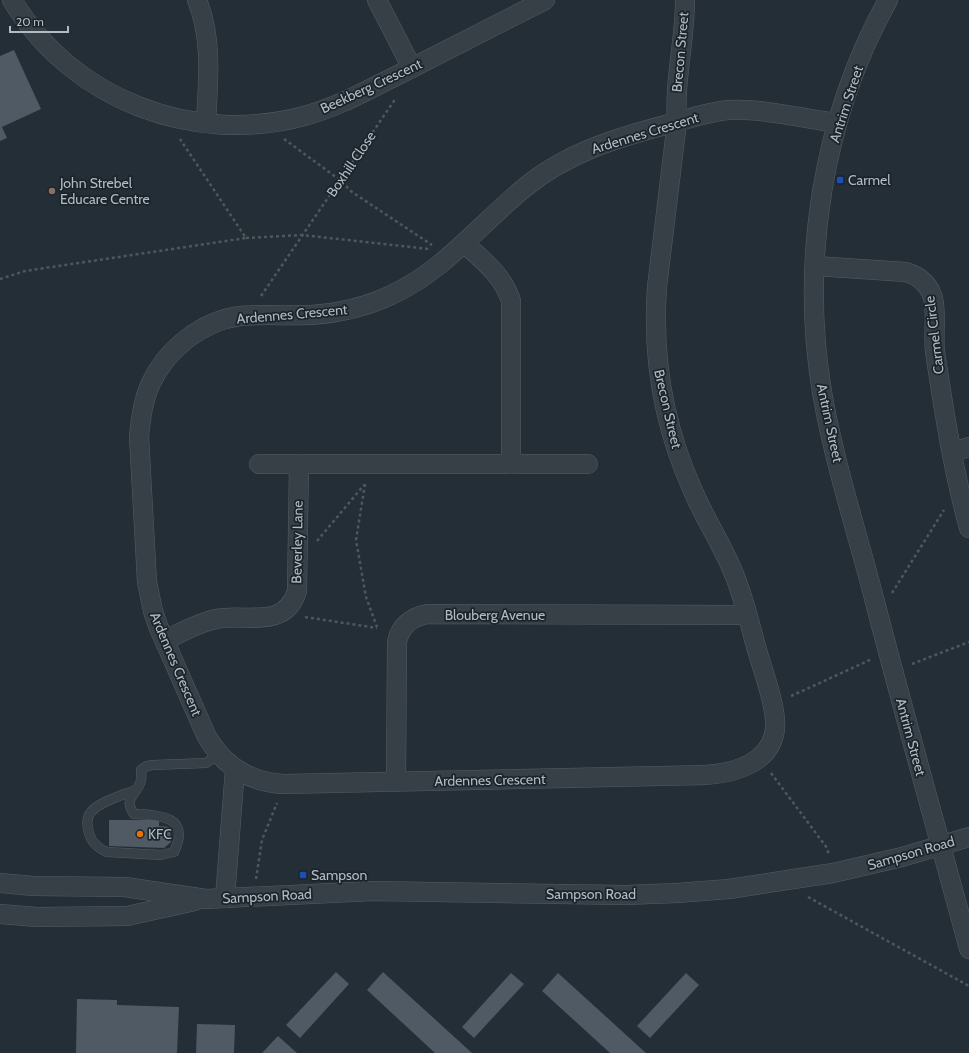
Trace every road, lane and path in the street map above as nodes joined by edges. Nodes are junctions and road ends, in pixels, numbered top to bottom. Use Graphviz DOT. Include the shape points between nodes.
graph roads {
  1 [pos="12,0"];
  2 [pos="197,0"];
  3 [pos="377,0"];
  4 [pos="545,0"];
  5 [pos="685,0"];
  6 [pos="888,0"];
  7 [pos="412,68"];
  8 [pos="399,94"];
  9 [pos="200,122"];
  10 [pos="677,122"];
  11 [pos="263,124"];
  12 [pos="837,124"];
  13 [pos="340,180"];
  14 [pos="302,235"];
  15 [pos="246,238"];
  16 [pos="465,244"];
  17 [pos="444,254"];
  18 [pos="815,266"];
  19 [pos="0,280"];
  20 [pos="240,316"];
  21 [pos="960,450"];
  22 [pos="259,464"];
  23 [pos="299,464"];
  24 [pos="368,464"];
  25 [pos="511,464"];
  26 [pos="588,464"];
  27 [pos="364,484"];
  28 [pos="960,493"];
  29 [pos="969,528"];
  30 [pos="297,556"];
  31 [pos="876,607"];
  32 [pos="281,614"];
  33 [pos="747,615"];
  34 [pos="376,628"];
  35 [pos="399,634"];
  36 [pos="165,640"];
  37 [pos="969,642"];
  38 [pos="888,652"];
  39 [pos="893,671"];
  40 [pos="772,705"];
  41 [pos="218,755"];
  42 [pos="754,762"];
  43 [pos="235,769"];
  44 [pos="396,782"];
  45 [pos="284,784"];
  46 [pos="135,790"];
  47 [pos="969,837"];
  48 [pos="941,845"];
  49 [pos="834,873"];
  50 [pos="781,882"];
  51 [pos="0,883"];
  52 [pos="253,897"];
  53 [pos="216,898"];
  54 [pos="0,914"];
  55 [pos="969,949"];
  56 [pos="969,986"];
  1 -- 9 [label="street, Beekberg Crescent" via="36,35 55,55 97,87 144,110"];
  2 -- 9 [label="street" via="208,46"];
  3 -- 7 [label="street"];
  4 -- 7 [label="street, Beekberg Crescent"];
  5 -- 10 [label="street, Brecon Street" via="685,22 675,104"];
  6 -- 12 [label="street, Antrim Street" via="863,51"];
  7 -- 11 [label="street, Beekberg Crescent" via="324,110"];
  8 -- 13 [label="path, Boxhill Close"];
  9 -- 11 [label="street, Beekberg Crescent"];
  9 -- 15 [label="path" via="179,137"];
  10 -- 12 [label="street, Ardennes Crescent" via="717,112 747,110"];
  10 -- 16 [label="street, Ardennes Crescent" via="613,139 564,161 524,188"];
  10 -- 33 [label="street, Brecon Street" via="656,311 660,384 683,468 704,515 729,561"];
  11 -- 13 [label="path"];
  12 -- 18 [label="street, Antrim Street" via="823,190"];
  13 -- 14 [label="path, Boxhill Close"];
  13 -- 17 [label="path" via="352,192"];
  14 -- 15 [label="path"];
  14 -- 17 [label="path"];
  14 -- 20 [label="path, Boxhill Close" via="256,302"];
  15 -- 19 [label="path" via="25,271"];
  16 -- 17 [label="street, Ardennes Crescent"];
  16 -- 25 [label="street" via="498,275 506,286 511,301"];
  17 -- 20 [label="street, Ardennes Crescent" via="412,284 392,295 356,308 311,315"];
  18 -- 21 [label="street, Carmel Circle" via="906,272 925,282 933,298 935,350"];
  18 -- 31 [label="street, Antrim Street" via="816,342 822,390"];
  20 -- 36 [label="street, Ardennes Crescent" via="209,326 181,344 159,368 144,400 139,436 147,582 153,611"];
  21 -- 28 [label="street, Carmel Circle"];
  22 -- 23 [label="street"];
  23 -- 24 [label="street"];
  23 -- 30 [label="street, Beverley Lane"];
  24 -- 25 [label="street"];
  24 -- 27 [label="path"];
  25 -- 26 [label="street"];
  27 -- 30 [label="path" via="304,556"];
  27 -- 34 [label="path" via="356,540 366,597"];
  28 -- 29 [label="street, Carmel Circle"];
  28 -- 31 [label="path" via="954,494 894,591"];
  30 -- 32 [label="street, Beverley Lane" via="297,591 292,604"];
  31 -- 38 [label="street, Antrim Street"];
  32 -- 34 [label="path"];
  32 -- 36 [label="street" via="269,617 218,619"];
  33 -- 35 [label="street, Blouberg Avenue" via="428,614 413,618"];
  33 -- 40 [label="street, Brecon Street"];
  34 -- 35 [label="path"];
  35 -- 44 [label="street"];
  36 -- 41 [label="street, Ardennes Crescent" via="206,735"];
  37 -- 39 [label="path"];
  38 -- 39 [label="street, Antrim Street"];
  38 -- 40 [label="path"];
  39 -- 48 [label="street, Antrim Street"];
  40 -- 42 [label="street, Brecon Street" via="775,729 768,749"];
  41 -- 43 [label="street, Ardennes Crescent"];
  41 -- 46 [label="lane" via="206,763 147,766 141,770 141,781"];
  42 -- 44 [label="street, Ardennes Crescent" via="724,773 706,775"];
  42 -- 49 [label="path" via="827,848"];
  43 -- 45 [label="street, Ardennes Crescent" via="258,780"];
  43 -- 53 [label="street"];
  44 -- 45 [label="street, Ardennes Crescent"];
  45 -- 52 [label="path" via="262,840"];
  46 -- 46 [label="lane" via="129,801 134,814 170,818 177,826 179,834 174,852 161,855 107,852 95,844 89,833 88,818 91,812"];
  47 -- 48 [label="street, Sampson Road"];
  48 -- 49 [label="street, Sampson Road"];
  48 -- 55 [label="street, Antrim Street"];
  49 -- 50 [label="street, Sampson Road"];
  50 -- 52 [label="street, Sampson Road" via="729,889 626,895 373,891"];
  50 -- 56 [label="path"];
  51 -- 53 [label="street, Sampson Road" via="126,887"];
  52 -- 53 [label="street, Sampson Road"];
  53 -- 54 [label="street, Sampson Road" via="127,916 37,918"];
}
